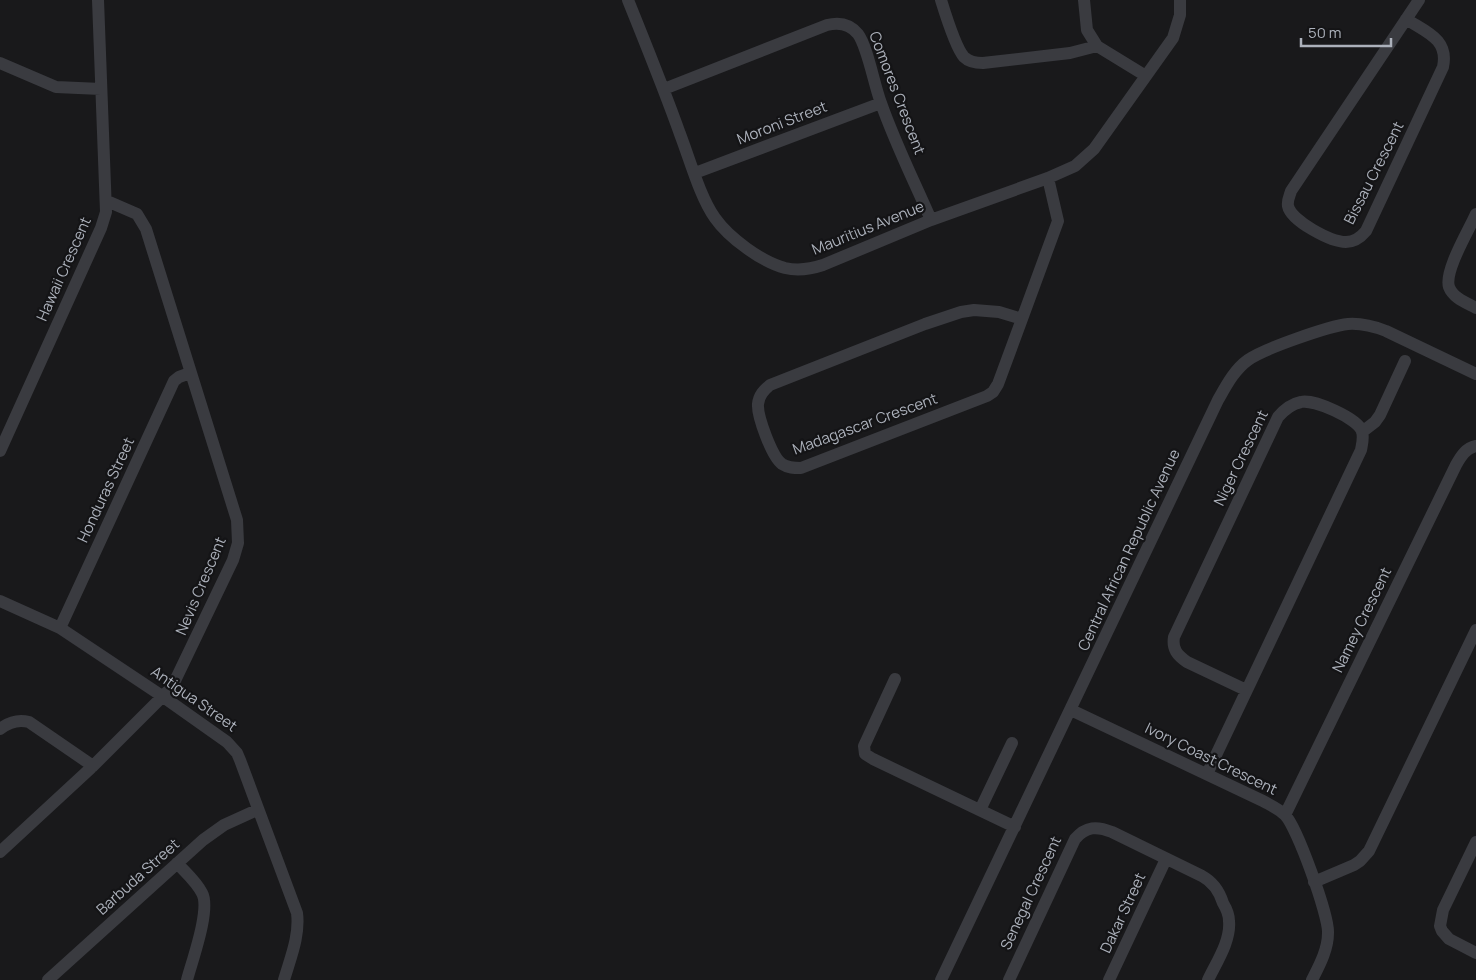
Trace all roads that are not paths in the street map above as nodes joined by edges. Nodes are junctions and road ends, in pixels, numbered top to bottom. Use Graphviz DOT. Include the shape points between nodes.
graph roads {
  1 [pos="98,0"];
  2 [pos="629,0"];
  3 [pos="941,0"];
  4 [pos="1084,0"];
  5 [pos="1180,0"];
  6 [pos="1419,0"];
  7 [pos="1406,19"];
  8 [pos="1096,46"];
  9 [pos="0,63"];
  10 [pos="1146,76"];
  11 [pos="101,89"];
  12 [pos="664,89"];
  13 [pos="881,103"];
  14 [pos="695,173"];
  15 [pos="1048,178"];
  16 [pos="107,201"];
  17 [pos="1476,214"];
  18 [pos="931,220"];
  19 [pos="1476,308"];
  20 [pos="1022,319"];
  21 [pos="1405,360"];
  22 [pos="190,373"];
  23 [pos="1476,374"];
  24 [pos="1362,432"];
  25 [pos="1476,446"];
  26 [pos="0,451"];
  27 [pos="0,601"];
  28 [pos="60,628"];
  29 [pos="1476,630"];
  30 [pos="895,679"];
  31 [pos="1246,690"];
  32 [pos="162,696"];
  33 [pos="1071,710"];
  34 [pos="0,729"];
  35 [pos="1012,743"];
  36 [pos="93,766"];
  37 [pos="1207,774"];
  38 [pos="257,810"];
  39 [pos="980,810"];
  40 [pos="1285,815"];
  41 [pos="1015,827"];
  42 [pos="1476,842"];
  43 [pos="0,852"];
  44 [pos="1166,859"];
  45 [pos="177,863"];
  46 [pos="1314,882"];
  47 [pos="1476,952"];
  48 [pos="48,980"];
  49 [pos="186,980"];
  50 [pos="284,980"];
  51 [pos="941,980"];
  52 [pos="1008,980"];
  53 [pos="1109,980"];
  54 [pos="1208,980"];
  55 [pos="1312,980"];
  1 -- 11 [label="street, Hawaii Crescent"];
  2 -- 12 [label="street, Mauritius Avenue"];
  3 -- 8 [label="street" via="959,48 973,62 1070,53"];
  4 -- 8 [label="street" via="1088,30"];
  5 -- 10 [label="street, Mauritius Avenue" via="1177,29"];
  6 -- 7 [label="street, Bissau Crescent"];
  7 -- 7 [label="street, Bissau Crescent" via="1438,41 1444,49 1444,67 1366,231 1351,242 1338,241 1297,220 1290,211 1288,200 1296,183"];
  8 -- 10 [label="street"];
  9 -- 11 [label="street" via="56,87"];
  10 -- 15 [label="street, Mauritius Avenue" via="1088,156"];
  11 -- 16 [label="street, Hawaii Crescent"];
  12 -- 13 [label="street, Comores Crescent" via="827,25 840,23 856,31 862,41"];
  12 -- 14 [label="street, Mauritius Avenue"];
  13 -- 14 [label="street, Moroni Street"];
  13 -- 18 [label="street, Comores Crescent"];
  14 -- 18 [label="street, Mauritius Avenue" via="712,213 723,228 763,258 786,268 823,265"];
  15 -- 18 [label="street, Mauritius Avenue"];
  15 -- 20 [label="street, Madagascar Crescent" via="1057,226"];
  16 -- 22 [label="street, Nevis Crescent" via="132,211 143,222"];
  16 -- 26 [label="street, Hawaii Crescent" via="101,228"];
  17 -- 19 [label="street" via="1448,281 1459,299"];
  20 -- 20 [label="street, Madagascar Crescent" via="999,312 961,312 770,385 760,395 758,407 774,453 788,467 801,468 987,396 998,384"];
  21 -- 24 [label="street" via="1380,415"];
  22 -- 28 [label="street, Honduras Street" via="174,381"];
  22 -- 32 [label="street, Nevis Crescent" via="237,520 238,543 174,685"];
  23 -- 33 [label="street, Central African Republic Avenue" via="1386,331 1359,324 1334,327 1246,361 1218,400"];
  24 -- 31 [label="street" via="1361,450"];
  24 -- 31 [label="street, Niger Crescent" via="1356,422 1312,402 1298,402 1284,410 1274,424 1175,632 1174,649 1180,657"];
  25 -- 40 [label="street, Namey Crescent" via="1464,452 1456,465"];
  27 -- 28 [label="street, Antigua Street"];
  28 -- 32 [label="street, Antigua Street"];
  29 -- 46 [label="street" via="1369,851 1360,862"];
  30 -- 39 [label="street" via="864,746 865,754"];
  31 -- 37 [label="street"];
  32 -- 36 [label="street, Nevis Crescent"];
  32 -- 38 [label="street, Antigua Street" via="233,747"];
  33 -- 37 [label="street, Ivory Coast Crescent"];
  33 -- 41 [label="street, Central African Republic Avenue"];
  34 -- 36 [label="street" via="11,722 29,722"];
  35 -- 39 [label="street"];
  36 -- 43 [label="street, Nevis Crescent"];
  37 -- 40 [label="street, Ivory Coast Crescent"];
  38 -- 45 [label="street, Barbuda Street" via="214,831"];
  38 -- 50 [label="street, Antigua Street" via="297,913 296,938"];
  39 -- 41 [label="street"];
  40 -- 46 [label="street, Ivory Coast Crescent" via="1298,838"];
  41 -- 51 [label="street, Central African Republic Avenue"];
  42 -- 47 [label="street" via="1443,910 1440,926 1449,939"];
  44 -- 52 [label="street, Senegal Crescent" via="1102,828 1088,828 1080,832"];
  44 -- 53 [label="street, Dakar Street"];
  44 -- 54 [label="street, Senegal Crescent" via="1214,884 1227,912 1227,936"];
  45 -- 48 [label="street, Barbuda Street"];
  45 -- 49 [label="street" via="198,886 205,904"];
  46 -- 55 [label="street, Ivory Coast Crescent" via="1328,933 1327,946"];
}
